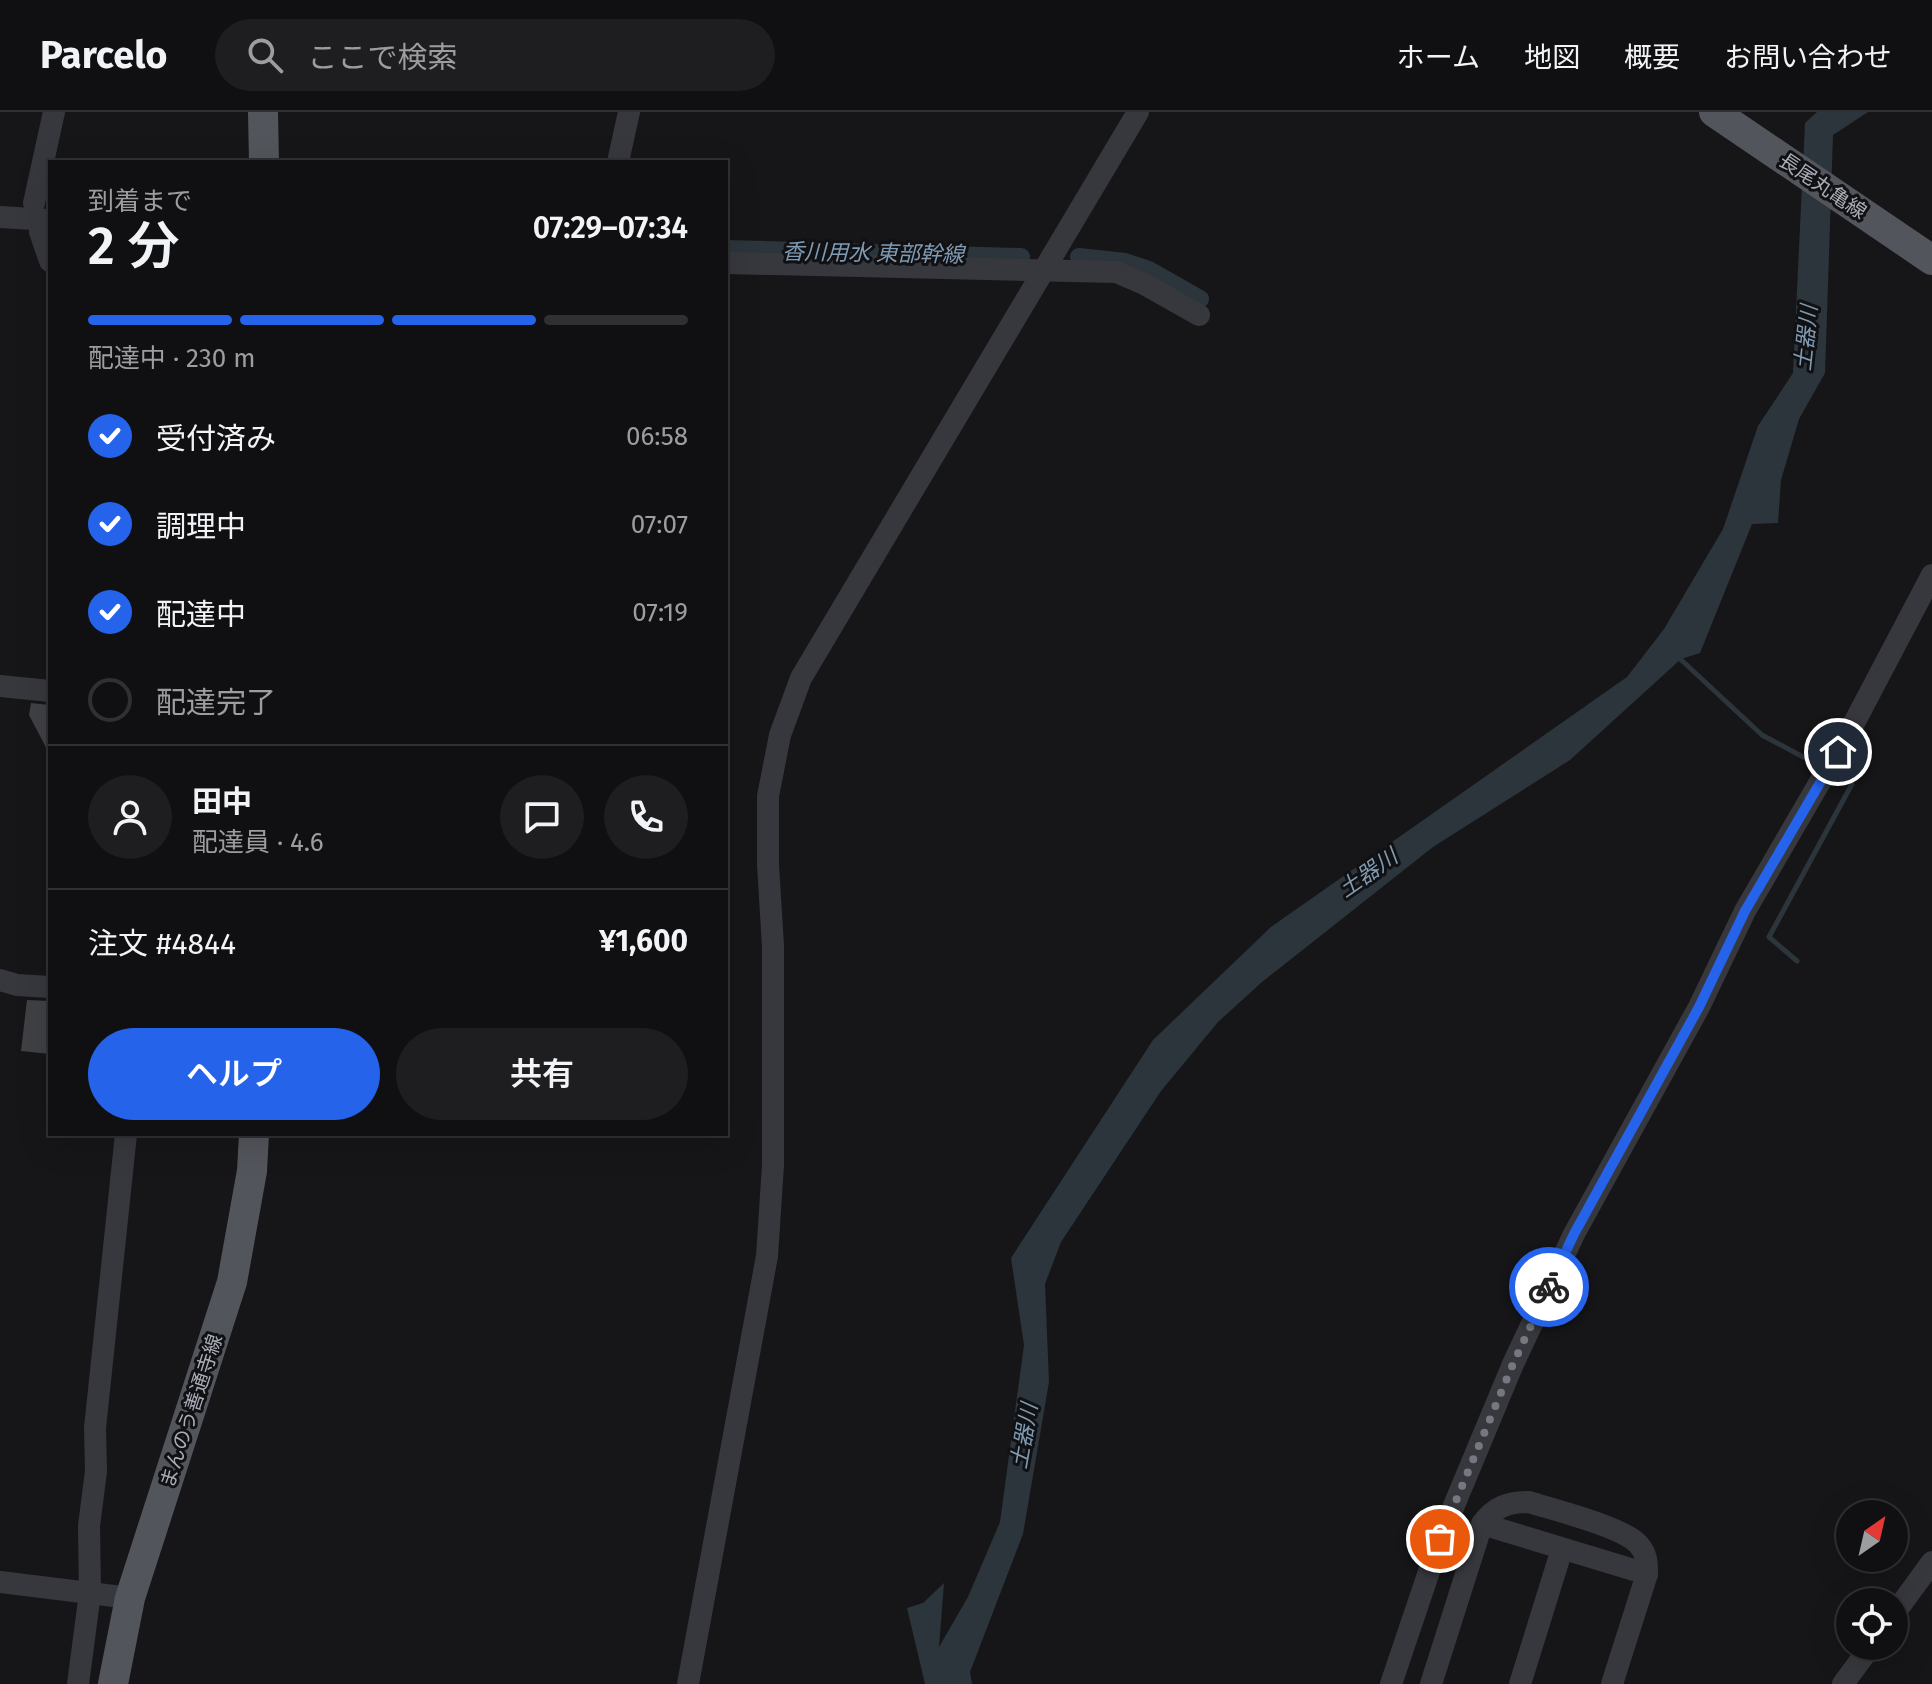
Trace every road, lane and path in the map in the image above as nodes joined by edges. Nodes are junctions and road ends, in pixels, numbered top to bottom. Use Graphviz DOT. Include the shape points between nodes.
graph roads {
  1 [pos="54,112"];
  2 [pos="263,112"];
  3 [pos="629,112"];
  4 [pos="1138,112"];
  5 [pos="1714,112"];
  6 [pos="264,160"];
  7 [pos="618,160"];
  8 [pos="34,203"];
  9 [pos="0,217"];
  10 [pos="45,226"];
  11 [pos="48,247"];
  12 [pos="1932,260"];
  13 [pos="728,263"];
  14 [pos="1044,269"];
  15 [pos="1199,315"];
  16 [pos="1932,575"];
  17 [pos="0,686"];
  18 [pos="48,691"];
  19 [pos="0,980"];
  20 [pos="48,987"];
  21 [pos="126,1136"];
  22 [pos="254,1136"];
  23 [pos="1482,1524"];
  24 [pos="1562,1549"];
  25 [pos="1932,1562"];
  26 [pos="1647,1574"];
  27 [pos="0,1582"];
  28 [pos="90,1593"];
  29 [pos="1908,1595"];
  30 [pos="130,1598"];
  31 [pos="1861,1660"];
  32 [pos="116,1683"];
  33 [pos="78,1684"];
  34 [pos="688,1684"];
  35 [pos="1391,1684"];
  36 [pos="1431,1684"];
  37 [pos="1520,1684"];
  38 [pos="1612,1684"];
  39 [pos="1843,1684"];
  1 -- 8 [label="street"];
  2 -- 6 [label="main road"];
  3 -- 7 [label="street"];
  4 -- 14 [label="street"];
  5 -- 12 [label="main road, 長尾丸亀線"];
  9 -- 10 [label="street"];
  10 -- 11 [label="street"];
  13 -- 14 [label="street"];
  14 -- 15 [label="street" via="1116,272"];
  14 -- 34 [label="street" via="801,678 780,735 768,796 773,1165 767,1256"];
  16 -- 35 [label="street" via="1574,1234 1440,1539"];
  17 -- 18 [label="street"];
  19 -- 20 [label="street"];
  21 -- 28 [label="street" via="95,1428"];
  22 -- 30 [label="main road, まんのう善通寺線" via="232,1282"];
  23 -- 24 [label="street"];
  23 -- 26 [label="street" via="1501,1506 1529,1502 1625,1533 1646,1556"];
  23 -- 36 [label="street"];
  24 -- 26 [label="street"];
  24 -- 37 [label="street"];
  25 -- 29 [label="street"];
  26 -- 38 [label="street"];
  27 -- 28 [label="street"];
  28 -- 30 [label="street"];
  28 -- 33 [label="street"];
  30 -- 32 [label="main road, まんのう善通寺線"];
  31 -- 39 [label="street"];
}
